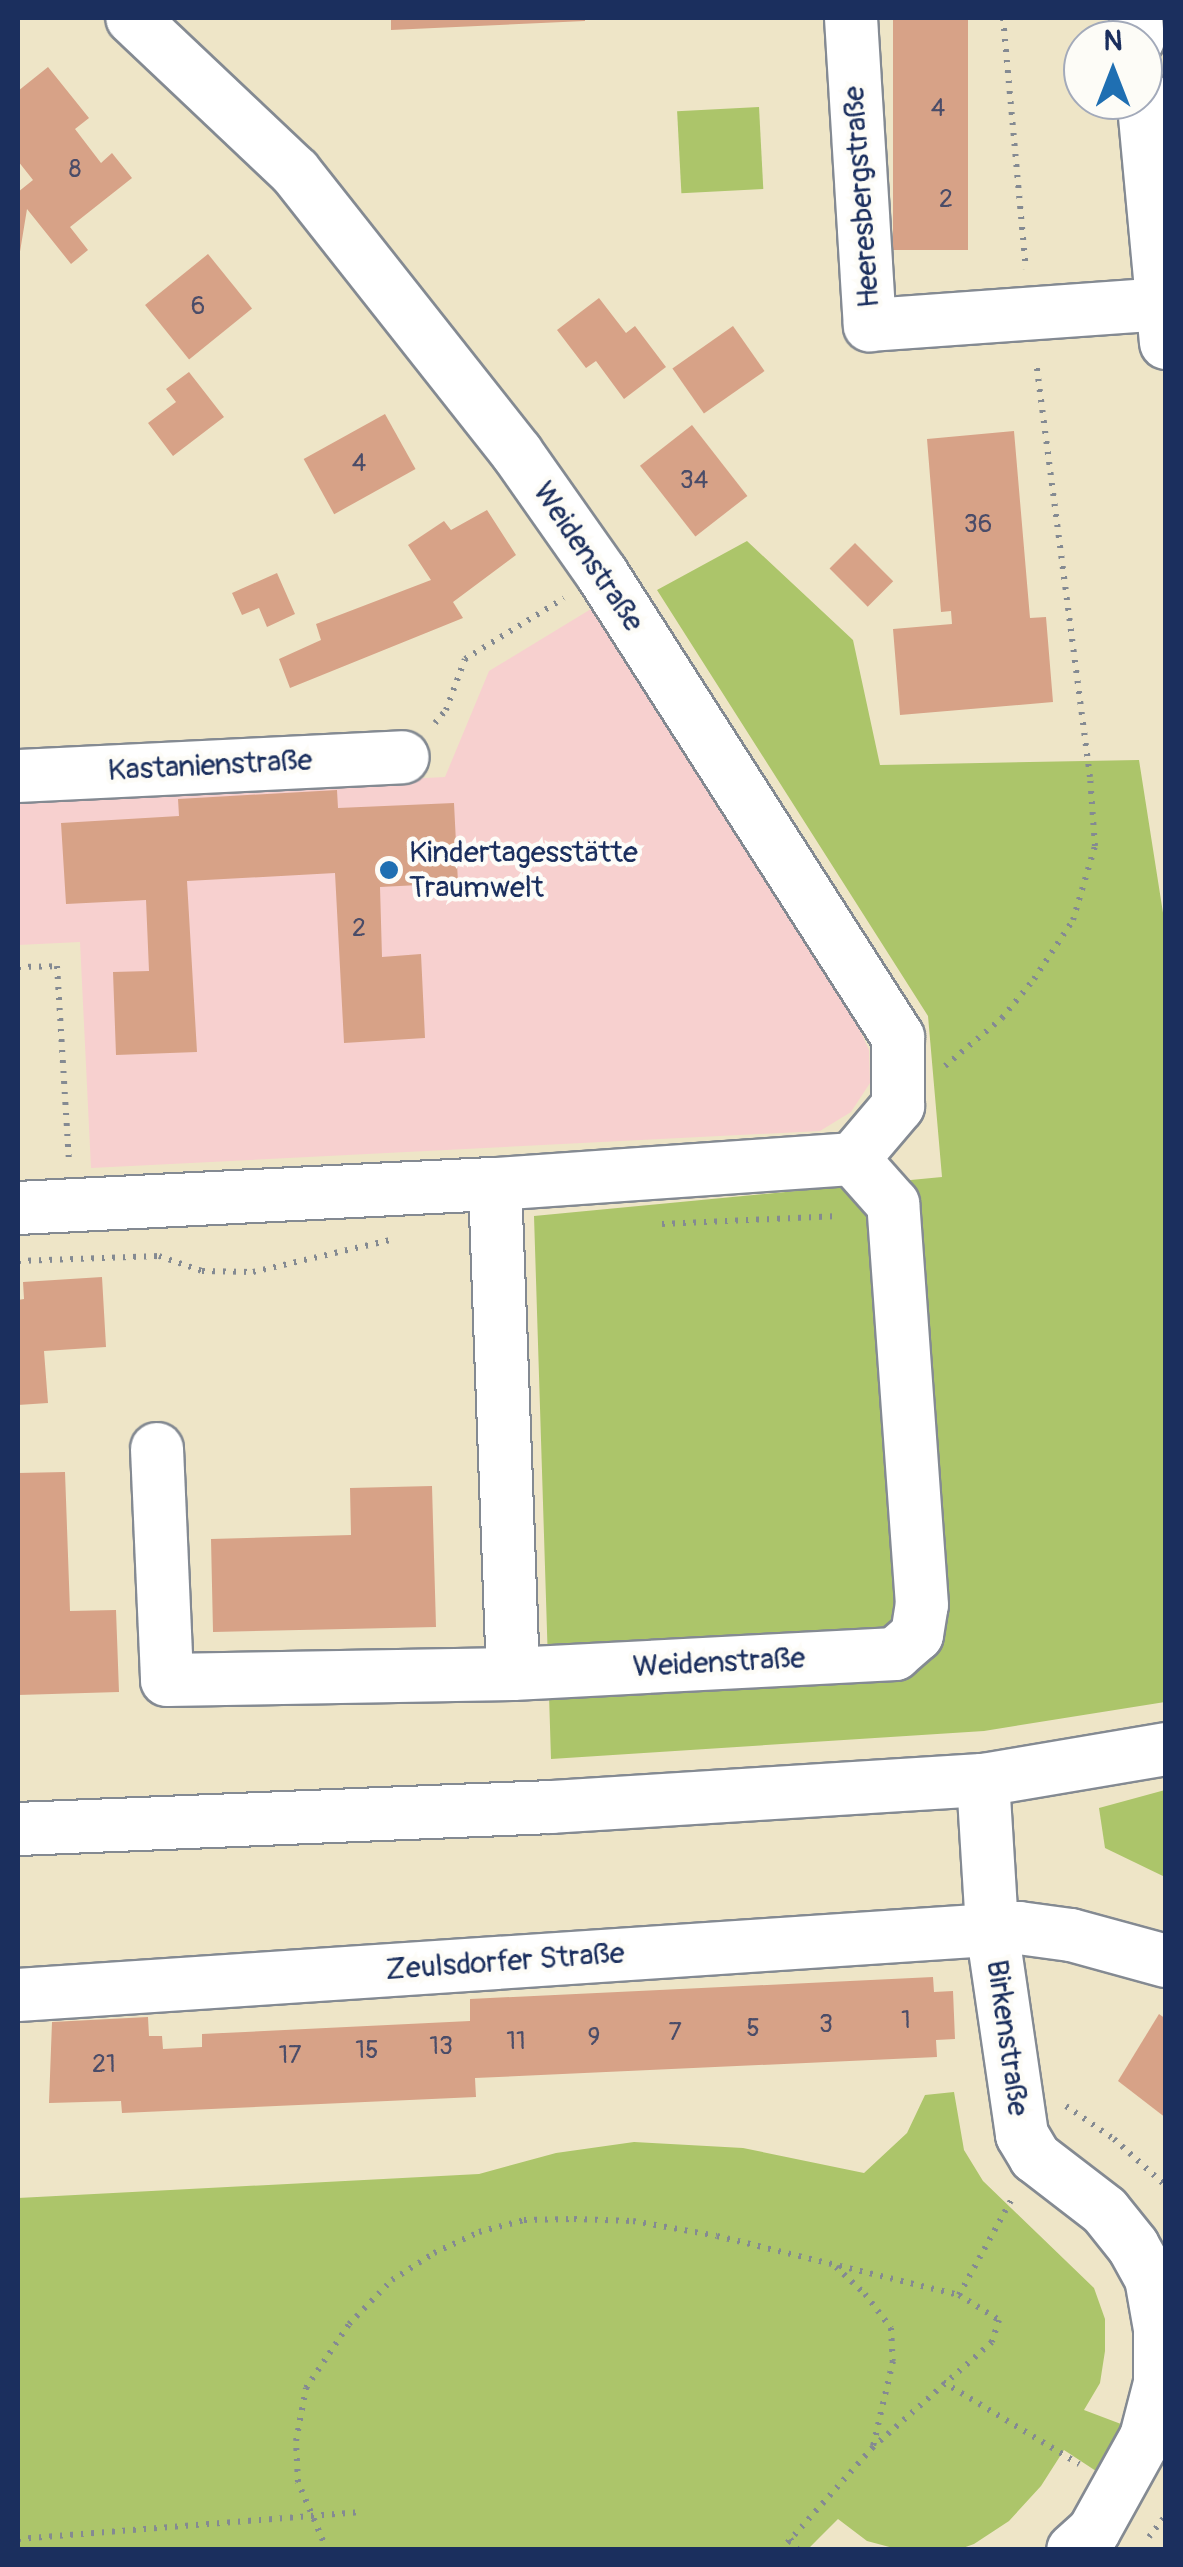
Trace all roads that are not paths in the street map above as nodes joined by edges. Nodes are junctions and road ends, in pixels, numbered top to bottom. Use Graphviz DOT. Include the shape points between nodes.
graph roads {
  1 [pos="132,18"];
  2 [pos="851,18"];
  3 [pos="1148,120"];
  4 [pos="1158,169"];
  5 [pos="1164,324"];
  6 [pos="403,757"];
  7 [pos="18,776"];
  8 [pos="853,1159"];
  9 [pos="495,1184"];
  10 [pos="18,1208"];
  11 [pos="157,1449"];
  12 [pos="513,1674"];
  13 [pos="1166,1749"];
  14 [pos="982,1780"];
  15 [pos="18,1830"];
  16 [pos="992,1929"];
  17 [pos="1166,1961"];
  18 [pos="18,1995"];
  19 [pos="1073,2550"];
  1 -- 8 [label="street, Weidenstraße" via="295,172 517,453 602,574 898,1037 898,1106"];
  2 -- 5 [label="street, Heeresbergstraße" via="870,325 1030,315"];
  3 -- 4 [label="street, Heeresbergstraße"];
  4 -- 5 [label="street, Heeresbergstraße"];
  6 -- 7 [label="street, Kastanienstraße"];
  8 -- 9 [label="street"];
  8 -- 12 [label="street, Weidenstraße" via="893,1204 922,1606 917,1634 895,1654"];
  9 -- 10 [label="street"];
  9 -- 12 [label="street"];
  11 -- 12 [label="street" via="167,1680"];
  13 -- 14 [label="street"];
  14 -- 15 [label="street" via="551,1808"];
  14 -- 16 [label="street"];
  16 -- 17 [label="street, Zeulsdorfer Straße" via="1071,1936"];
  16 -- 18 [label="street, Zeulsdorfer Straße"];
  16 -- 19 [label="street, Birkenstraße" via="1022,2135 1035,2157 1104,2212 1152,2278 1160,2329 1160,2383 1146,2437 1094,2531"];
}
